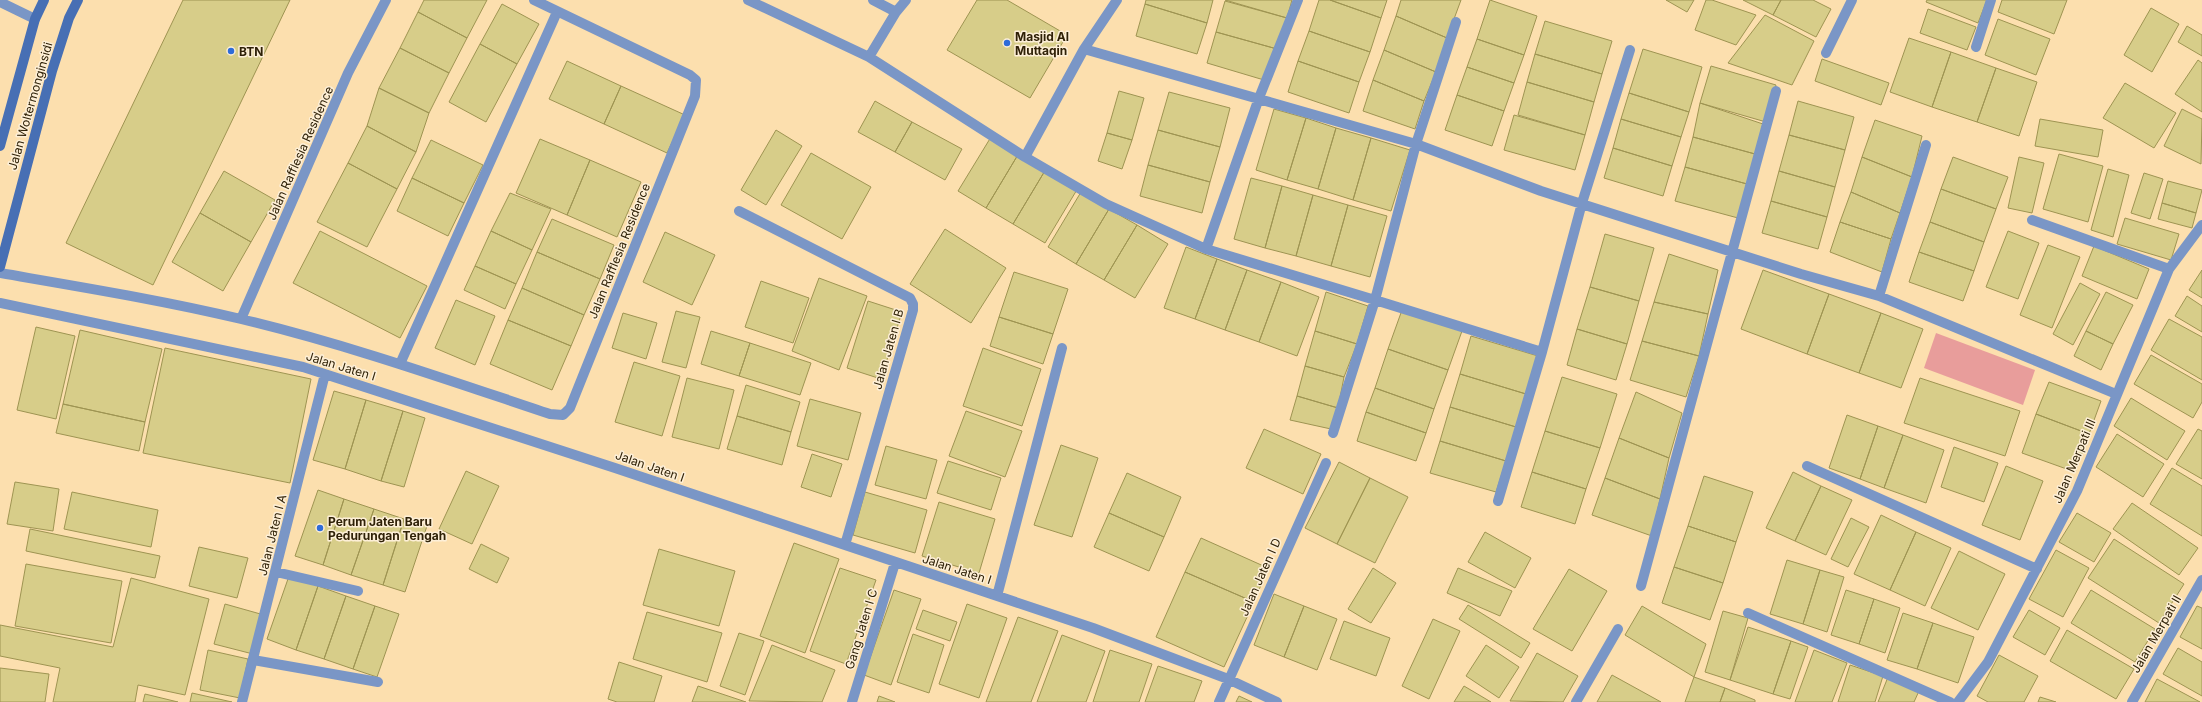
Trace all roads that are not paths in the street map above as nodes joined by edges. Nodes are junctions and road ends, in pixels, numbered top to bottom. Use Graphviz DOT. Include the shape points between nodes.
graph roads {
  1 [pos="44,0"];
  2 [pos="78,0"];
  3 [pos="386,0"];
  4 [pos="534,0"];
  5 [pos="748,0"];
  6 [pos="873,0"];
  7 [pos="906,0"];
  8 [pos="1117,0"];
  9 [pos="1298,0"];
  10 [pos="1852,0"];
  11 [pos="1991,0"];
  12 [pos="0,2"];
  13 [pos="557,12"];
  14 [pos="896,12"];
  15 [pos="35,19"];
  16 [pos="1456,22"];
  17 [pos="1976,47"];
  18 [pos="1084,49"];
  19 [pos="1630,50"];
  20 [pos="1826,53"];
  21 [pos="869,57"];
  22 [pos="1776,91"];
  23 [pos="1259,98"];
  24 [pos="1416,144"];
  25 [pos="1926,145"];
  26 [pos="0,146"];
  27 [pos="1025,157"];
  28 [pos="1582,203"];
  29 [pos="739,211"];
  30 [pos="2032,220"];
  31 [pos="2202,225"];
  32 [pos="1206,249"];
  33 [pos="1732,252"];
  34 [pos="0,267"];
  35 [pos="2169,268"];
  36 [pos="0,274"];
  37 [pos="1879,296"];
  38 [pos="1375,300"];
  39 [pos="0,303"];
  40 [pos="241,319"];
  41 [pos="1062,348"];
  42 [pos="1542,352"];
  43 [pos="400,364"];
  44 [pos="325,374"];
  45 [pos="2116,394"];
  46 [pos="1333,433"];
  47 [pos="1326,463"];
  48 [pos="1807,466"];
  49 [pos="1498,501"];
  50 [pos="845,545"];
  51 [pos="895,563"];
  52 [pos="2037,569"];
  53 [pos="276,572"];
  54 [pos="2202,580"];
  55 [pos="1641,586"];
  56 [pos="358,591"];
  57 [pos="997,596"];
  58 [pos="1748,613"];
  59 [pos="1618,629"];
  60 [pos="253,660"];
  61 [pos="1228,679"];
  62 [pos="378,682"];
  63 [pos="242,702"];
  64 [pos="852,702"];
  65 [pos="1219,702"];
  66 [pos="1277,702"];
  67 [pos="1576,702"];
  68 [pos="1950,702"];
  69 [pos="1958,702"];
  70 [pos="2132,702"];
  1 -- 15 [label="main road, Jalan Woltermonginsidi"];
  2 -- 34 [label="main road, Jalan Woltermonginsidi" via="69,18 52,70"];
  3 -- 40 [label="street, Jalan Rafflesia Residence" via="348,74"];
  4 -- 13 [label="street, Jalan Rafflesia Residence"];
  5 -- 21 [label="street"];
  6 -- 14 [label="street"];
  7 -- 14 [label="street"];
  8 -- 18 [label="street"];
  9 -- 23 [label="street"];
  10 -- 20 [label="street"];
  11 -- 17 [label="street"];
  12 -- 15 [label="street"];
  13 -- 43 [label="street"];
  13 -- 43 [label="street, Jalan Rafflesia Residence" via="696,80 692,103 570,408 563,415 550,414"];
  14 -- 21 [label="street"];
  15 -- 26 [label="main road, Jalan Woltermonginsidi"];
  16 -- 24 [label="street"];
  18 -- 23 [label="street"];
  18 -- 27 [label="street"];
  19 -- 28 [label="street"];
  21 -- 27 [label="street"];
  22 -- 33 [label="street"];
  23 -- 24 [label="street"];
  23 -- 32 [label="street"];
  24 -- 28 [label="street" via="1541,191"];
  24 -- 38 [label="street"];
  25 -- 37 [label="street"];
  27 -- 32 [label="street" via="1106,204"];
  28 -- 33 [label="street"];
  28 -- 42 [label="street"];
  29 -- 50 [label="street, Jalan Jaten I B" via="910,298 913,304"];
  30 -- 35 [label="street"];
  31 -- 35 [label="street, Jalan Merpati III"];
  32 -- 38 [label="street"];
  33 -- 37 [label="street"];
  33 -- 55 [label="street"];
  35 -- 45 [label="street, Jalan Merpati III"];
  36 -- 40 [label="street, Jalan Rafflesia Residence" via="158,300"];
  37 -- 45 [label="street"];
  38 -- 42 [label="street"];
  38 -- 46 [label="street"];
  39 -- 44 [label="street, Jalan Jaten I" via="303,366"];
  40 -- 43 [label="street, Jalan Rafflesia Residence" via="323,340"];
  41 -- 57 [label="street"];
  42 -- 49 [label="street"];
  44 -- 50 [label="street, Jalan Jaten I"];
  44 -- 53 [label="street, Jalan Jaten I A"];
  45 -- 52 [label="street, Jalan Merpati III" via="2077,491"];
  47 -- 61 [label="street, Jalan Jaten I D"];
  48 -- 52 [label="street"];
  50 -- 51 [label="street, Jalan Jaten I"];
  51 -- 57 [label="street, Jalan Jaten I"];
  51 -- 64 [label="street, Gang Jaten I C"];
  52 -- 69 [label="street, Jalan Merpati III" via="1988,662"];
  53 -- 56 [label="street"];
  53 -- 60 [label="street, Jalan Jaten I A"];
  54 -- 70 [label="street, Jalan Merpati II"];
  57 -- 61 [label="street, Jalan Jaten I" via="1094,628"];
  58 -- 68 [label="street"];
  59 -- 67 [label="street"];
  60 -- 62 [label="street"];
  60 -- 63 [label="street, Jalan Jaten I A"];
  61 -- 65 [label="street, Jalan Jaten I D"];
  61 -- 66 [label="street, Jalan Jaten I"];
}
